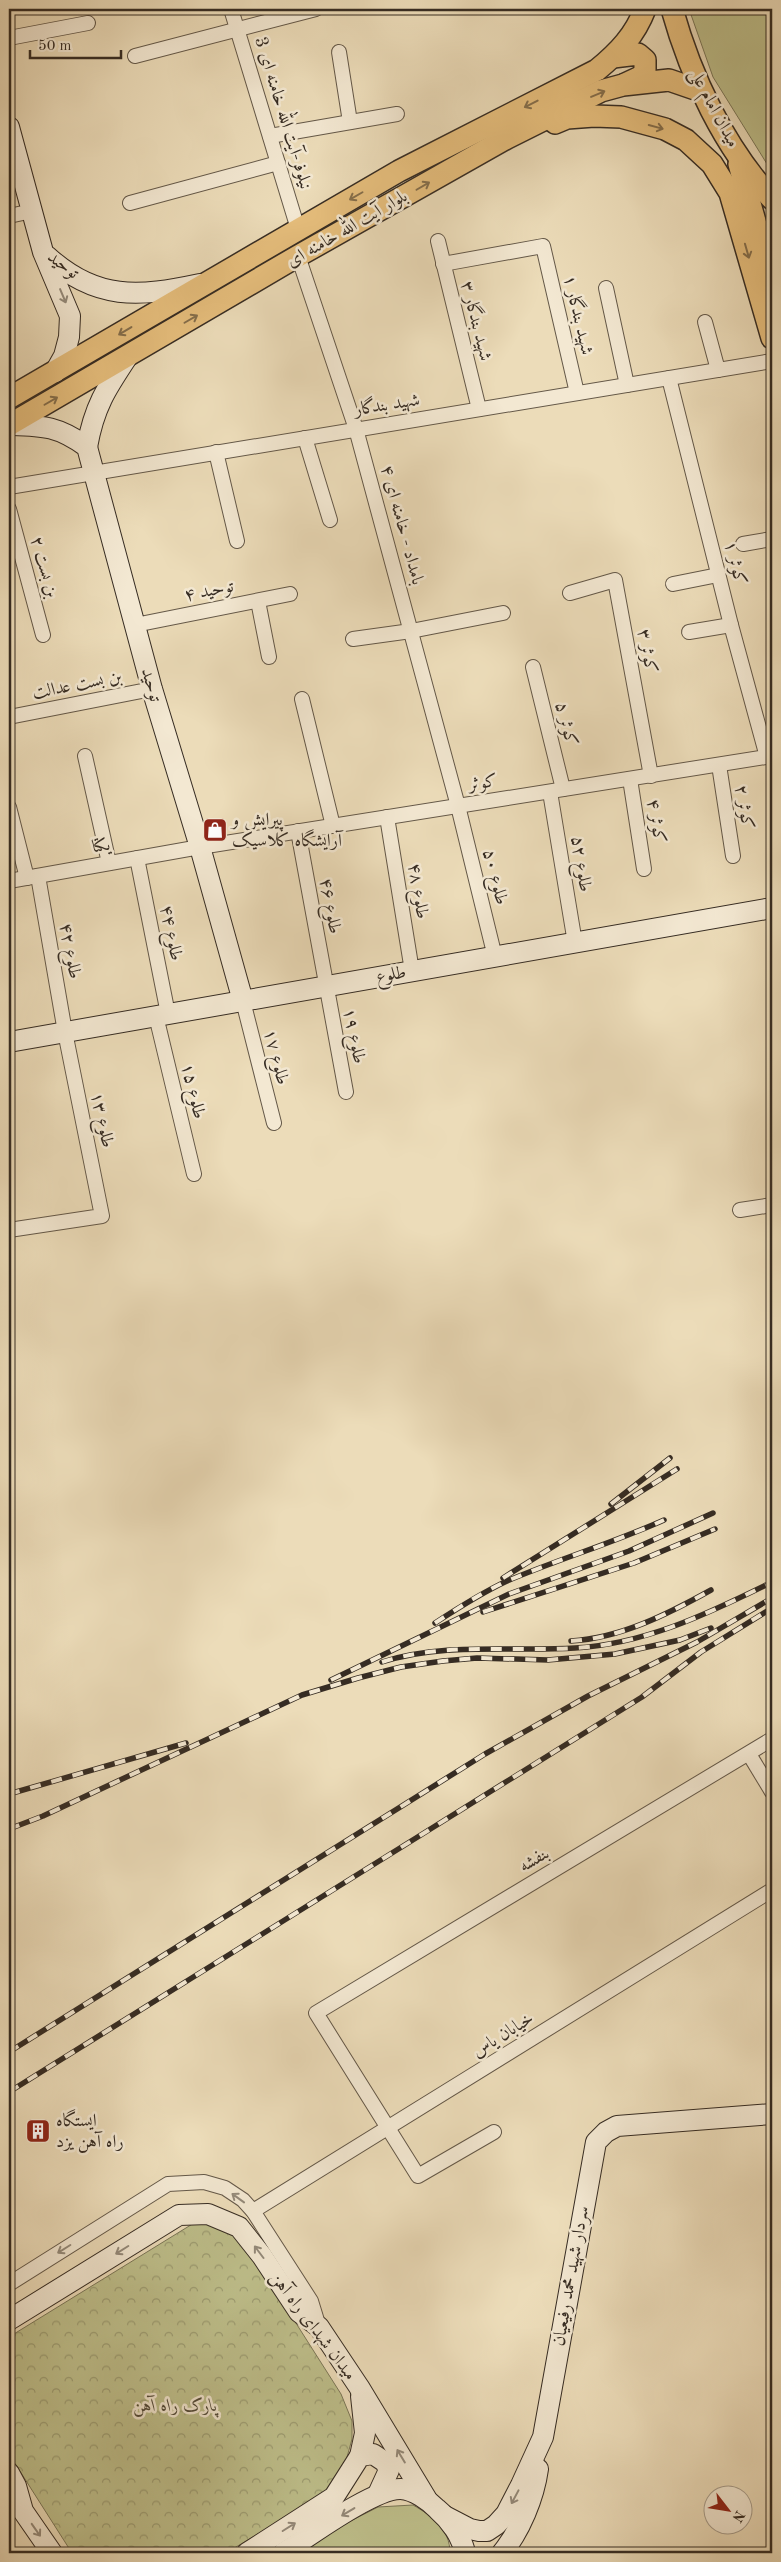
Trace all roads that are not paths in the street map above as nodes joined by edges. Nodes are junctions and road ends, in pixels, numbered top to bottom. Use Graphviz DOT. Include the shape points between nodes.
graph roads {
  1 [pos="231,9"];
  2 [pos="316,9"];
  3 [pos="645,9"];
  4 [pos="672,9"];
  5 [pos="88,23"];
  6 [pos="237,30"];
  7 [pos="9,38"];
  8 [pos="339,52"];
  9 [pos="135,56"];
  10 [pos="613,57"];
  11 [pos="623,85"];
  12 [pos="701,91"];
  13 [pos="397,114"];
  14 [pos="350,122"];
  15 [pos="9,127"];
  16 [pos="270,136"];
  17 [pos="507,138"];
  18 [pos="735,149"];
  19 [pos="278,162"];
  20 [pos="15,174"];
  21 [pos="772,199"];
  22 [pos="130,203"];
  23 [pos="32,211"];
  24 [pos="9,216"];
  25 [pos="298,229"];
  26 [pos="438,241"];
  27 [pos="43,252"];
  28 [pos="298,256"];
  29 [pos="443,264"];
  30 [pos="207,282"];
  31 [pos="765,286"];
  32 [pos="606,288"];
  33 [pos="705,322"];
  34 [pos="772,338"];
  35 [pos="128,356"];
  36 [pos="772,361"];
  37 [pos="718,370"];
  38 [pos="55,372"];
  39 [pos="669,378"];
  40 [pos="627,385"];
  41 [pos="577,393"];
  42 [pos="9,398"];
  43 [pos="479,409"];
  44 [pos="9,425"];
  45 [pos="356,429"];
  46 [pos="305,438"];
  47 [pos="87,446"];
  48 [pos="216,452"];
  49 [pos="95,472"];
  50 [pos="9,486"];
  51 [pos="9,508"];
  52 [pos="330,520"];
  53 [pos="772,539"];
  54 [pos="237,541"];
  55 [pos="743,544"];
  56 [pos="718,575"];
  57 [pos="673,584"];
  58 [pos="570,593"];
  59 [pos="290,594"];
  60 [pos="258,600"];
  61 [pos="503,612"];
  62 [pos="135,625"];
  63 [pos="731,625"];
  64 [pos="411,631"];
  65 [pos="689,632"];
  66 [pos="43,635"];
  67 [pos="352,639"];
  68 [pos="269,657"];
  69 [pos="533,667"];
  70 [pos="152,689"];
  71 [pos="302,699"];
  72 [pos="9,717"];
  73 [pos="85,756"];
  74 [pos="770,757"];
  75 [pos="718,765"];
  76 [pos="650,776"];
  77 [pos="630,779"];
  78 [pos="557,791"];
  79 [pos="458,806"];
  80 [pos="9,807"];
  81 [pos="387,817"];
  82 [pos="333,826"];
  83 [pos="298,832"];
  84 [pos="200,847"];
  85 [pos="733,856"];
  86 [pos="137,858"];
  87 [pos="109,864"];
  88 [pos="644,869"];
  89 [pos="33,877"];
  90 [pos="9,881"];
  91 [pos="772,908"];
  92 [pos="575,943"];
  93 [pos="495,957"];
  94 [pos="412,972"];
  95 [pos="326,986"];
  96 [pos="243,1001"];
  97 [pos="162,1015"];
  98 [pos="65,1032"];
  99 [pos="9,1042"];
  100 [pos="346,1092"];
  101 [pos="274,1123"];
  102 [pos="194,1174"];
  103 [pos="772,1205"];
  104 [pos="740,1210"];
  105 [pos="9,1230"];
  106 [pos="772,1739"];
  107 [pos="749,1754"];
  108 [pos="772,1792"];
  109 [pos="772,1890"];
  110 [pos="772,2114"];
  111 [pos="387,2128"];
  112 [pos="494,2132"];
  113 [pos="253,2211"];
  114 [pos="9,2284"];
  115 [pos="9,2320"];
  116 [pos="319,2327"];
  117 [pos="359,2387"];
  118 [pos="543,2437"];
  119 [pos="360,2456"];
  120 [pos="9,2473"];
  121 [pos="378,2494"];
  122 [pos="426,2498"];
  123 [pos="16,2505"];
  124 [pos="446,2516"];
  125 [pos="52,2553"];
  126 [pos="247,2553"];
  127 [pos="283,2553"];
  128 [pos="465,2553"];
  129 [pos="502,2553"];
  1 -- 6 [label="street, نیلوفر-آیت الله خامنه ای 3"];
  2 -- 6 [label="street"];
  3 -- 10 [label="main road, بلوار آیت الله خامنه ای" via="632,36"];
  4 -- 12 [label="main road, میدان امام علی"];
  5 -- 7 [label="street"];
  6 -- 9 [label="street"];
  6 -- 16 [label="street, نیلوفر-آیت الله خامنه ای 3"];
  8 -- 14 [label="street"];
  10 -- 11 [label="main road" via="638,54 645,60 640,77"];
  10 -- 25 [label="main road, بلوار آیت الله خامنه ای, one-way" via="574,82 398,171"];
  11 -- 12 [label="main road, بلوار آیت الله خامنه ای" via="669,80"];
  17 -- 11 [label="main road, بلوار آیت الله خامنه ای, one-way" via="601,92"];
  12 -- 18 [label="main road, میدان امام علی"];
  13 -- 14 [label="street"];
  14 -- 16 [label="street"];
  15 -- 20 [label="street, توحید"];
  16 -- 19 [label="street, نیلوفر-آیت الله خامنه ای 3"];
  28 -- 17 [label="main road, بلوار آیت الله خامنه ای, one-way"];
  17 -- 31 [label="main road, one-way" via="567,118 594,116 621,117 665,129 686,140 712,164 730,193"];
  18 -- 21 [label="main road, میدان امام علی"];
  18 -- 31 [label="main road" via="766,260"];
  19 -- 22 [label="street"];
  19 -- 25 [label="street, نیلوفر-آیت الله خامنه ای 3"];
  20 -- 23 [label="street, توحید"];
  23 -- 24 [label="street"];
  23 -- 27 [label="street, توحید"];
  25 -- 30 [label="main road, بلوار آیت الله خامنه ای"];
  26 -- 29 [label="street, شهید بندگار ۳"];
  27 -- 30 [label="street, توحید" via="73,276 119,293 162,292"];
  27 -- 38 [label="street, one-way" via="70,316 64,356"];
  35 -- 28 [label="main road, بلوار آیت الله خامنه ای, one-way"];
  28 -- 45 [label="street, بامداد - خامنه ای ۴"];
  29 -- 41 [label="street, شهید بندگار ۱" via="543,246"];
  29 -- 43 [label="street, شهید بندگار ۳"];
  30 -- 38 [label="main road, بلوار آیت الله خامنه ای, one-way"];
  31 -- 34 [label="main road"];
  32 -- 40 [label="street"];
  33 -- 37 [label="street"];
  44 -- 35 [label="main road, بلوار آیت الله خامنه ای, one-way"];
  35 -- 47 [label="street" via="104,392 92,419"];
  36 -- 37 [label="street, شهید بندگار"];
  37 -- 39 [label="street, شهید بندگار"];
  38 -- 42 [label="main road, بلوار آیت الله خامنه ای"];
  39 -- 40 [label="street, شهید بندگار"];
  39 -- 56 [label="street, کوثر ۱"];
  40 -- 41 [label="street, شهید بندگار"];
  41 -- 43 [label="street, شهید بندگار"];
  43 -- 45 [label="street, شهید بندگار"];
  44 -- 47 [label="street" via="48,426 70,434"];
  45 -- 46 [label="street, شهید بندگار"];
  45 -- 64 [label="street, بامداد - خامنه ای ۴"];
  46 -- 48 [label="street, شهید بندگار"];
  46 -- 52 [label="street"];
  47 -- 49 [label="street, توحید"];
  48 -- 49 [label="street, شهید بندگار"];
  48 -- 54 [label="street"];
  49 -- 50 [label="street, شهید بندگار"];
  49 -- 62 [label="street, توحید"];
  51 -- 66 [label="street, بن بست ۲"];
  53 -- 55 [label="street"];
  56 -- 57 [label="street"];
  56 -- 63 [label="street, کوثر ۱"];
  58 -- 76 [label="street, کوثر ۳" via="615,580"];
  59 -- 60 [label="street, توحید ۴"];
  60 -- 62 [label="street, توحید ۴"];
  60 -- 68 [label="street"];
  61 -- 64 [label="street"];
  62 -- 70 [label="street, توحید"];
  63 -- 65 [label="street"];
  63 -- 74 [label="street, کوثر ۱"];
  64 -- 67 [label="street"];
  64 -- 79 [label="street, بامداد - خامنه ای ۴"];
  69 -- 78 [label="street, کوثر ۵"];
  70 -- 72 [label="street, بن بست عدالت"];
  70 -- 84 [label="street, توحید"];
  71 -- 82 [label="street"];
  73 -- 87 [label="street"];
  74 -- 75 [label="street, کوثر"];
  75 -- 76 [label="street, کوثر"];
  75 -- 85 [label="street, کوثر ۲"];
  76 -- 77 [label="street, کوثر"];
  77 -- 78 [label="street, کوثر"];
  77 -- 88 [label="street, کوثر ۴"];
  78 -- 79 [label="street, کوثر"];
  78 -- 92 [label="street, طلوع ۵۲"];
  79 -- 81 [label="street, کوثر"];
  79 -- 93 [label="street, طلوع ۵۰"];
  80 -- 89 [label="street, طلوع ۴۲"];
  81 -- 82 [label="street, کوثر"];
  81 -- 94 [label="street, طلوع ۴۸"];
  82 -- 83 [label="street, کوثر"];
  83 -- 84 [label="street, کوثر"];
  83 -- 95 [label="street, طلوع ۴۶"];
  84 -- 86 [label="street, یکتا"];
  84 -- 96 [label="street, توحید"];
  86 -- 87 [label="street, یکتا"];
  86 -- 97 [label="street, طلوع ۴۴"];
  87 -- 89 [label="street, یکتا"];
  89 -- 90 [label="street, یکتا"];
  89 -- 98 [label="street, طلوع ۴۲"];
  91 -- 92 [label="street, طلوع"];
  92 -- 93 [label="street, طلوع"];
  93 -- 94 [label="street, طلوع"];
  94 -- 95 [label="street, طلوع"];
  95 -- 96 [label="street, طلوع"];
  95 -- 100 [label="street, طلوع ۱۹"];
  96 -- 97 [label="street, طلوع"];
  96 -- 101 [label="street, طلوع ۱۷"];
  97 -- 98 [label="street, طلوع"];
  97 -- 102 [label="street, طلوع ۱۵"];
  98 -- 99 [label="street, طلوع"];
  98 -- 105 [label="street, طلوع ۱۳" via="102,1216"];
  103 -- 104 [label="street"];
  106 -- 107 [label="street, بنفشه"];
  107 -- 108 [label="street"];
  107 -- 111 [label="street, بنفشه" via="316,2013"];
  109 -- 111 [label="street, خیابان یاس"];
  110 -- 118 [label="street, سردار شهید محمد رفیعیان" via="617,2126 596,2142"];
  111 -- 112 [label="street" via="418,2176"];
  111 -- 113 [label="street, خیابان یاس"];
  113 -- 114 [label="street, one-way" via="224,2188 204,2182 168,2184"];
  113 -- 116 [label="street" via="311,2300"];
  116 -- 115 [label="street, میدان شهدای راه آهن, one-way" via="299,2312 239,2227 208,2214 178,2215"];
  116 -- 117 [label="street, میدان شهدای راه آهن"];
  117 -- 119 [label="street" via="365,2433"];
  122 -- 117 [label="street, میدان شهدای راه آهن, one-way"];
  118 -- 124 [label="street, سردار شهید محمد رفیعیان, one-way" via="506,2514 496,2525 487,2531 479,2531"];
  118 -- 129 [label="street" via="532,2494"];
  119 -- 121 [label="street" via="380,2456 389,2470"];
  126 -- 119 [label="street, one-way" via="334,2496"];
  120 -- 123 [label="street" via="16,2486"];
  121 -- 122 [label="street" via="400,2489"];
  121 -- 127 [label="street, one-way"];
  122 -- 124 [label="street"];
  123 -- 125 [label="street, one-way"];
  124 -- 128 [label="street" via="464,2544"];
}
